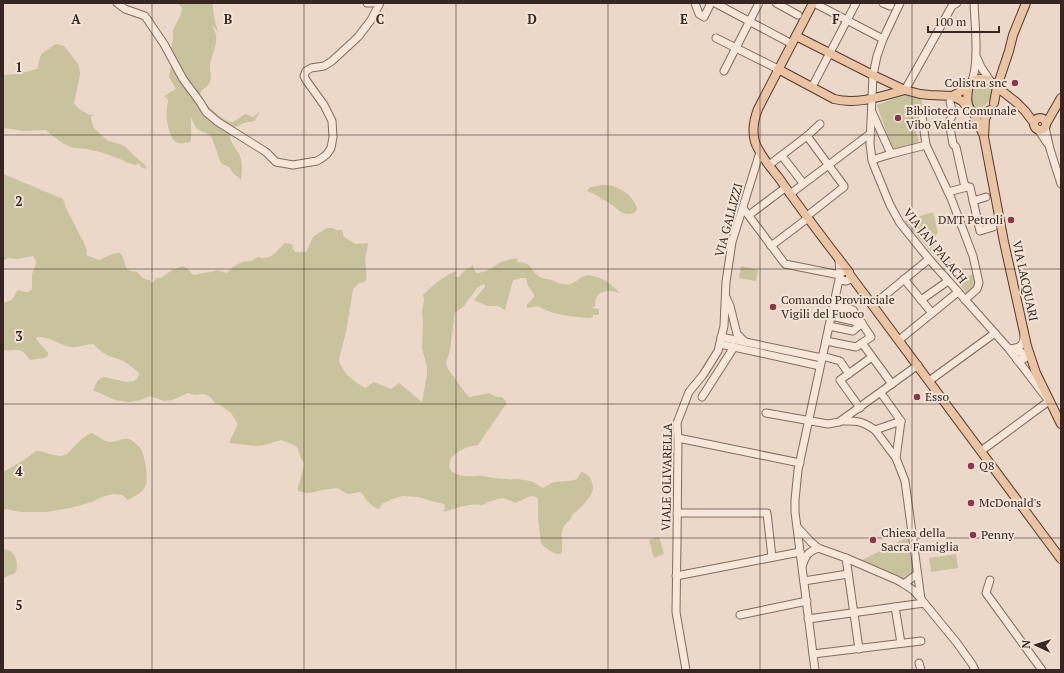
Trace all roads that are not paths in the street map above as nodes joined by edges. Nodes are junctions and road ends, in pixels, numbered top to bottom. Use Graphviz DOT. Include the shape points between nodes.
graph roads {
  1 [pos="117,3"];
  2 [pos="367,3"];
  3 [pos="372,3"];
  4 [pos="380,3"];
  5 [pos="695,3"];
  6 [pos="711,3"];
  7 [pos="715,3"];
  8 [pos="759,3"];
  9 [pos="776,3"];
  10 [pos="807,3"];
  11 [pos="814,3"];
  12 [pos="856,3"];
  13 [pos="883,3"];
  14 [pos="891,3"];
  15 [pos="900,3"];
  16 [pos="957,3"];
  17 [pos="974,3"];
  18 [pos="1026,3"];
  19 [pos="798,14"];
  20 [pos="807,15"];
  21 [pos="847,21"];
  22 [pos="750,22"];
  23 [pos="796,36"];
  24 [pos="716,38"];
  25 [pos="883,39"];
  26 [pos="792,44"];
  27 [pos="736,48"];
  28 [pos="830,53"];
  29 [pos="976,56"];
  30 [pos="778,70"];
  31 [pos="724,71"];
  32 [pos="873,75"];
  33 [pos="970,82"];
  34 [pos="994,84"];
  35 [pos="812,86"];
  36 [pos="904,90"];
  37 [pos="1009,96"];
  38 [pos="1061,98"];
  39 [pos="872,99"];
  40 [pos="951,99"];
  41 [pos="994,103"];
  42 [pos="872,110"];
  43 [pos="971,110"];
  44 [pos="989,111"];
  45 [pos="922,116"];
  46 [pos="1041,123"];
  47 [pos="820,124"];
  48 [pos="871,133"];
  49 [pos="807,136"];
  50 [pos="984,137"];
  51 [pos="859,143"];
  52 [pos="870,143"];
  53 [pos="926,145"];
  54 [pos="760,152"];
  55 [pos="891,154"];
  56 [pos="782,156"];
  57 [pos="871,156"];
  58 [pos="828,164"];
  59 [pos="769,165"];
  60 [pos="803,183"];
  61 [pos="1061,184"];
  62 [pos="967,187"];
  63 [pos="788,191"];
  64 [pos="948,192"];
  65 [pos="986,197"];
  66 [pos="973,201"];
  67 [pos="743,208"];
  68 [pos="749,215"];
  69 [pos="807,217"];
  70 [pos="993,227"];
  71 [pos="771,246"];
  72 [pos="929,259"];
  73 [pos="845,277"];
  74 [pos="904,280"];
  75 [pos="948,281"];
  76 [pos="958,292"];
  77 [pos="725,296"];
  78 [pos="921,300"];
  79 [pos="965,300"];
  80 [pos="833,305"];
  81 [pos="873,305"];
  82 [pos="932,313"];
  83 [pos="831,316"];
  84 [pos="862,323"];
  85 [pos="829,326"];
  86 [pos="995,333"];
  87 [pos="1024,336"];
  88 [pos="899,340"];
  89 [pos="721,341"];
  90 [pos="826,341"];
  91 [pos="745,342"];
  92 [pos="862,343"];
  93 [pos="734,347"];
  94 [pos="1009,349"];
  95 [pos="1029,355"];
  96 [pos="822,357"];
  97 [pos="872,357"];
  98 [pos="1017,360"];
  99 [pos="918,365"];
  100 [pos="820,366"];
  101 [pos="849,374"];
  102 [pos="929,381"];
  103 [pos="892,384"];
  104 [pos="881,392"];
  105 [pos="702,397"];
  106 [pos="1049,401"];
  107 [pos="860,408"];
  108 [pos="766,413"];
  109 [pos="809,421"];
  110 [pos="841,421"];
  111 [pos="901,421"];
  112 [pos="1061,424"];
  113 [pos="875,430"];
  114 [pos="678,438"];
  115 [pos="981,451"];
  116 [pos="896,458"];
  117 [pos="800,463"];
  118 [pos="677,513"];
  119 [pos="798,528"];
  120 [pos="811,542"];
  121 [pos="799,543"];
  122 [pos="818,548"];
  123 [pos="800,552"];
  124 [pos="809,553"];
  125 [pos="772,557"];
  126 [pos="846,558"];
  127 [pos="1061,559"];
  128 [pos="802,568"];
  129 [pos="848,574"];
  130 [pos="917,574"];
  131 [pos="676,576"];
  132 [pos="990,580"];
  133 [pos="804,581"];
  134 [pos="904,584"];
  135 [pos="922,601"];
  136 [pos="807,602"];
  137 [pos="895,607"];
  138 [pos="853,613"];
  139 [pos="740,615"];
  140 [pos="808,620"];
  141 [pos="921,641"];
  142 [pos="901,643"];
  143 [pos="859,649"];
  144 [pos="813,654"];
  145 [pos="686,670"];
  146 [pos="815,670"];
  147 [pos="975,670"];
  148 [pos="1042,670"];
  1 -- 4 [label="street" via="144,16 206,112 266,152 276,162 293,165 322,158 331,148 333,137 332,121 306,80 306,71 332,61 358,37"];
  2 -- 3 [label="street"];
  5 -- 6 [label="street" via="699,14 704,17"];
  7 -- 22 [label="street"];
  8 -- 22 [label="street"];
  9 -- 19 [label="street"];
  10 -- 20 [label="main road"];
  11 -- 20 [label="main road"];
  11 -- 21 [label="street"];
  12 -- 21 [label="street"];
  13 -- 14 [label="street" via="890,6"];
  15 -- 25 [label="street, VIA JAN PALACH"];
  16 -- 36 [label="street" via="952,6"];
  17 -- 29 [label="street"];
  18 -- 34 [label="main road"];
  20 -- 23 [label="main road"];
  21 -- 25 [label="street"];
  21 -- 28 [label="street"];
  22 -- 26 [label="street"];
  22 -- 27 [label="street"];
  23 -- 26 [label="main road"];
  23 -- 28 [label="main road"];
  24 -- 27 [label="street"];
  25 -- 32 [label="street, VIA JAN PALACH"];
  26 -- 30 [label="main road"];
  27 -- 30 [label="street"];
  27 -- 31 [label="street"];
  28 -- 32 [label="main road"];
  28 -- 35 [label="street"];
  29 -- 33 [label="street" via="974,75"];
  29 -- 34 [label="street"];
  30 -- 35 [label="main road"];
  30 -- 54 [label="main road" via="755,117 755,142"];
  32 -- 36 [label="main road"];
  32 -- 39 [label="street, VIA JAN PALACH"];
  33 -- 34 [label="main road" via="984,79"];
  33 -- 40 [label="main road"];
  33 -- 43 [label="main road" via="968,95"];
  34 -- 37 [label="main road"];
  34 -- 41 [label="main road"];
  35 -- 39 [label="main road" via="834,99"];
  36 -- 39 [label="main road"];
  36 -- 40 [label="main road"];
  37 -- 41 [label="main road" via="998,95"];
  37 -- 46 [label="main road"];
  38 -- 46 [label="main road" via="1052,113"];
  39 -- 42 [label="street, VIA JAN PALACH"];
  40 -- 43 [label="main road" via="962,101"];
  40 -- 62 [label="street" via="953,114 949,122 953,144"];
  41 -- 44 [label="main road"];
  42 -- 48 [label="street, VIA JAN PALACH"];
  42 -- 55 [label="street"];
  43 -- 44 [label="main road" via="981,114"];
  43 -- 50 [label="main road, VIA LACQUARI"];
  44 -- 50 [label="main road, VIA LACQUARI"];
  45 -- 53 [label="street"];
  46 -- 61 [label="street"];
  47 -- 49 [label="street"];
  48 -- 51 [label="street"];
  48 -- 52 [label="street, VIA JAN PALACH"];
  49 -- 56 [label="street"];
  49 -- 58 [label="street"];
  50 -- 87 [label="main road, VIA LACQUARI"];
  51 -- 52 [label="street"];
  51 -- 57 [label="street"];
  51 -- 58 [label="street"];
  52 -- 57 [label="street, VIA JAN PALACH"];
  53 -- 55 [label="street"];
  53 -- 64 [label="street"];
  54 -- 59 [label="main road"];
  54 -- 67 [label="street, VIA GALLIZZI"];
  55 -- 57 [label="street"];
  56 -- 59 [label="street"];
  56 -- 60 [label="street"];
  57 -- 72 [label="street, VIA JAN PALACH" via="890,205 900,223"];
  58 -- 60 [label="street"];
  58 -- 69 [label="street" via="844,187"];
  59 -- 63 [label="main road"];
  60 -- 63 [label="street"];
  62 -- 64 [label="street"];
  62 -- 66 [label="street" via="970,187"];
  63 -- 68 [label="street"];
  63 -- 69 [label="main road"];
  64 -- 79 [label="street" via="973,256 979,283 977,289"];
  65 -- 66 [label="street"];
  66 -- 70 [label="street" via="980,231"];
  67 -- 68 [label="street"];
  67 -- 77 [label="street, VIA GALLIZZI" via="732,242"];
  68 -- 71 [label="street"];
  69 -- 71 [label="street"];
  69 -- 73 [label="main road" via="839,260"];
  71 -- 73 [label="street" via="785,264"];
  72 -- 74 [label="street"];
  72 -- 75 [label="street, VIA JAN PALACH"];
  73 -- 80 [label="street" via="837,290"];
  73 -- 81 [label="main road" via="857,284"];
  74 -- 78 [label="street"];
  74 -- 81 [label="street"];
  75 -- 76 [label="street, VIA JAN PALACH"];
  75 -- 78 [label="street"];
  76 -- 79 [label="street, VIA JAN PALACH"];
  76 -- 82 [label="street"];
  77 -- 89 [label="street, VIALE OLIVARELLA"];
  77 -- 91 [label="street" via="737,334"];
  78 -- 82 [label="street"];
  79 -- 86 [label="street, VIA JAN PALACH"];
  80 -- 83 [label="street"];
  80 -- 84 [label="street" via="853,310"];
  81 -- 88 [label="main road"];
  82 -- 88 [label="street"];
  83 -- 84 [label="street"];
  83 -- 85 [label="street"];
  84 -- 85 [label="street" via="853,331"];
  84 -- 92 [label="street" via="871,337"];
  85 -- 90 [label="street"];
  86 -- 94 [label="street, VIA JAN PALACH"];
  86 -- 102 [label="street"];
  87 -- 94 [label="street" via="1021,346"];
  87 -- 95 [label="main road, VIA LACQUARI"];
  88 -- 99 [label="main road"];
  89 -- 91 [label="street"];
  89 -- 93 [label="street"];
  89 -- 114 [label="street, VIALE OLIVARELLA" via="718,351 703,375 689,392 677,423"];
  90 -- 92 [label="street" via="856,347"];
  90 -- 96 [label="street"];
  91 -- 96 [label="street"];
  92 -- 97 [label="street"];
  93 -- 100 [label="street"];
  93 -- 105 [label="street"];
  94 -- 95 [label="street"];
  94 -- 98 [label="street, VIA JAN PALACH"];
  95 -- 98 [label="street"];
  95 -- 106 [label="main road, VIA LACQUARI"];
  96 -- 100 [label="street"];
  96 -- 101 [label="street" via="840,361"];
  97 -- 101 [label="street"];
  97 -- 103 [label="street"];
  98 -- 106 [label="street, VIA JAN PALACH"];
  99 -- 102 [label="main road"];
  99 -- 103 [label="street"];
  100 -- 109 [label="street"];
  101 -- 107 [label="street" via="840,380"];
  102 -- 115 [label="main road"];
  103 -- 104 [label="street"];
  104 -- 107 [label="street"];
  104 -- 111 [label="street"];
  106 -- 112 [label="main road, VIA LACQUARI"];
  106 -- 115 [label="street"];
  107 -- 110 [label="street"];
  108 -- 109 [label="street"];
  109 -- 110 [label="street" via="828,424"];
  109 -- 117 [label="street"];
  110 -- 113 [label="street" via="858,421"];
  111 -- 113 [label="street"];
  111 -- 116 [label="street"];
  113 -- 116 [label="street"];
  114 -- 117 [label="street"];
  114 -- 118 [label="street, VIALE OLIVARELLA"];
  115 -- 127 [label="main road"];
  116 -- 130 [label="street" via="905,481"];
  117 -- 119 [label="street" via="794,500"];
  118 -- 125 [label="street" via="767,513"];
  118 -- 131 [label="street, VIALE OLIVARELLA"];
  119 -- 120 [label="street"];
  119 -- 121 [label="street"];
  120 -- 121 [label="street"];
  120 -- 122 [label="street"];
  121 -- 123 [label="street"];
  121 -- 124 [label="street"];
  122 -- 124 [label="street"];
  122 -- 126 [label="street"];
  123 -- 125 [label="street"];
  123 -- 128 [label="street"];
  124 -- 128 [label="street"];
  125 -- 131 [label="street"];
  126 -- 129 [label="street"];
  126 -- 134 [label="street"];
  128 -- 133 [label="street"];
  129 -- 133 [label="street"];
  129 -- 138 [label="street"];
  130 -- 134 [label="street"];
  130 -- 135 [label="street"];
  131 -- 145 [label="street, VIALE OLIVARELLA" via="676,612"];
  132 -- 148 [label="street" via="986,593"];
  133 -- 136 [label="street"];
  134 -- 135 [label="street"];
  135 -- 137 [label="street"];
  135 -- 147 [label="street" via="957,643"];
  136 -- 139 [label="street"];
  136 -- 140 [label="street"];
  137 -- 138 [label="street"];
  137 -- 142 [label="street"];
  138 -- 140 [label="street"];
  138 -- 143 [label="street"];
  140 -- 144 [label="street"];
  141 -- 142 [label="street"];
  142 -- 143 [label="street"];
  143 -- 144 [label="street"];
  144 -- 146 [label="street"];
}
